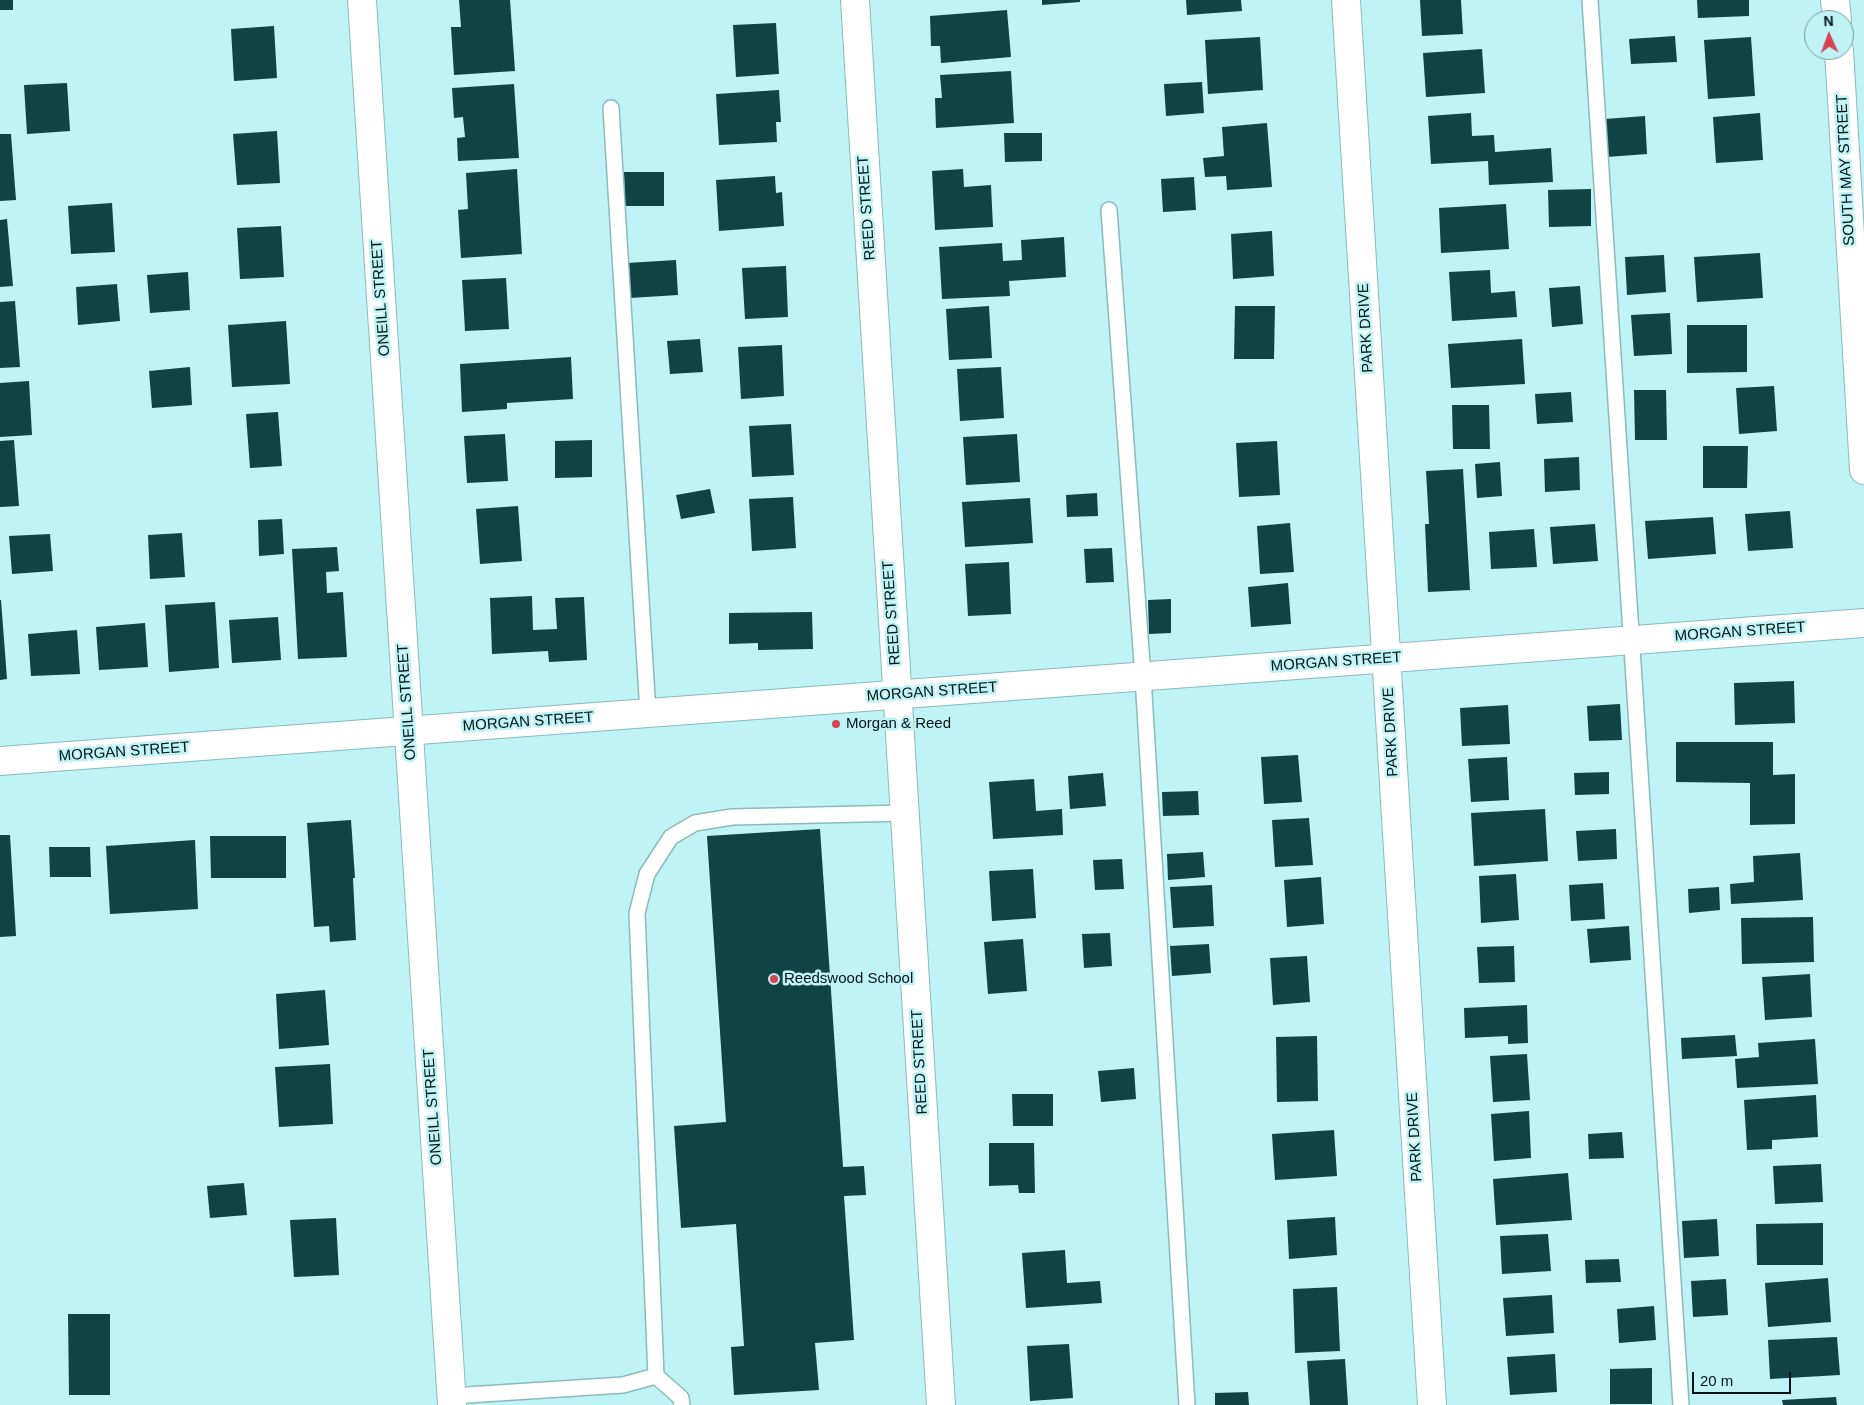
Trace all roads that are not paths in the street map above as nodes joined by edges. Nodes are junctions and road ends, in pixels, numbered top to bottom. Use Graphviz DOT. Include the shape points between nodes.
graph roads {
  1 [pos="362,0"];
  2 [pos="855,0"];
  3 [pos="1346,0"];
  4 [pos="1590,0"];
  5 [pos="1839,60"];
  6 [pos="611,108"];
  7 [pos="1109,210"];
  8 [pos="1864,470"];
  9 [pos="1864,623"];
  10 [pos="1630,640"];
  11 [pos="1386,659"];
  12 [pos="1143,677"];
  13 [pos="897,695"];
  14 [pos="648,713"];
  15 [pos="409,731"];
  16 [pos="0,761"];
  17 [pos="905,813"];
  18 [pos="656,1376"];
  19 [pos="451,1400"];
  20 [pos="682,1405"];
  21 [pos="940,1405"];
  22 [pos="1187,1405"];
  23 [pos="1432,1405"];
  24 [pos="1681,1405"];
  1 -- 15 [label="street, ONEILL STREET"];
  2 -- 13 [label="street, REED STREET"];
  3 -- 11 [label="street, PARK DRIVE"];
  4 -- 10 [label="lane"];
  5 -- 8 [label="street, SOUTH MAY STREET"];
  6 -- 14 [label="lane"];
  7 -- 12 [label="lane"];
  9 -- 10 [label="street, MORGAN STREET"];
  10 -- 11 [label="street, MORGAN STREET"];
  10 -- 24 [label="lane"];
  11 -- 12 [label="street, MORGAN STREET"];
  11 -- 23 [label="street, PARK DRIVE"];
  12 -- 13 [label="street, MORGAN STREET"];
  12 -- 22 [label="lane"];
  13 -- 14 [label="street, MORGAN STREET"];
  13 -- 17 [label="street, REED STREET"];
  14 -- 15 [label="street, MORGAN STREET"];
  15 -- 16 [label="street, MORGAN STREET"];
  15 -- 19 [label="street, ONEILL STREET"];
  17 -- 18 [label="lane" via="732,817 695,823 671,837 647,874 637,913"];
  17 -- 21 [label="street, REED STREET"];
  18 -- 19 [label="lane" via="623,1385"];
  18 -- 20 [label="lane" via="681,1398"];
}
